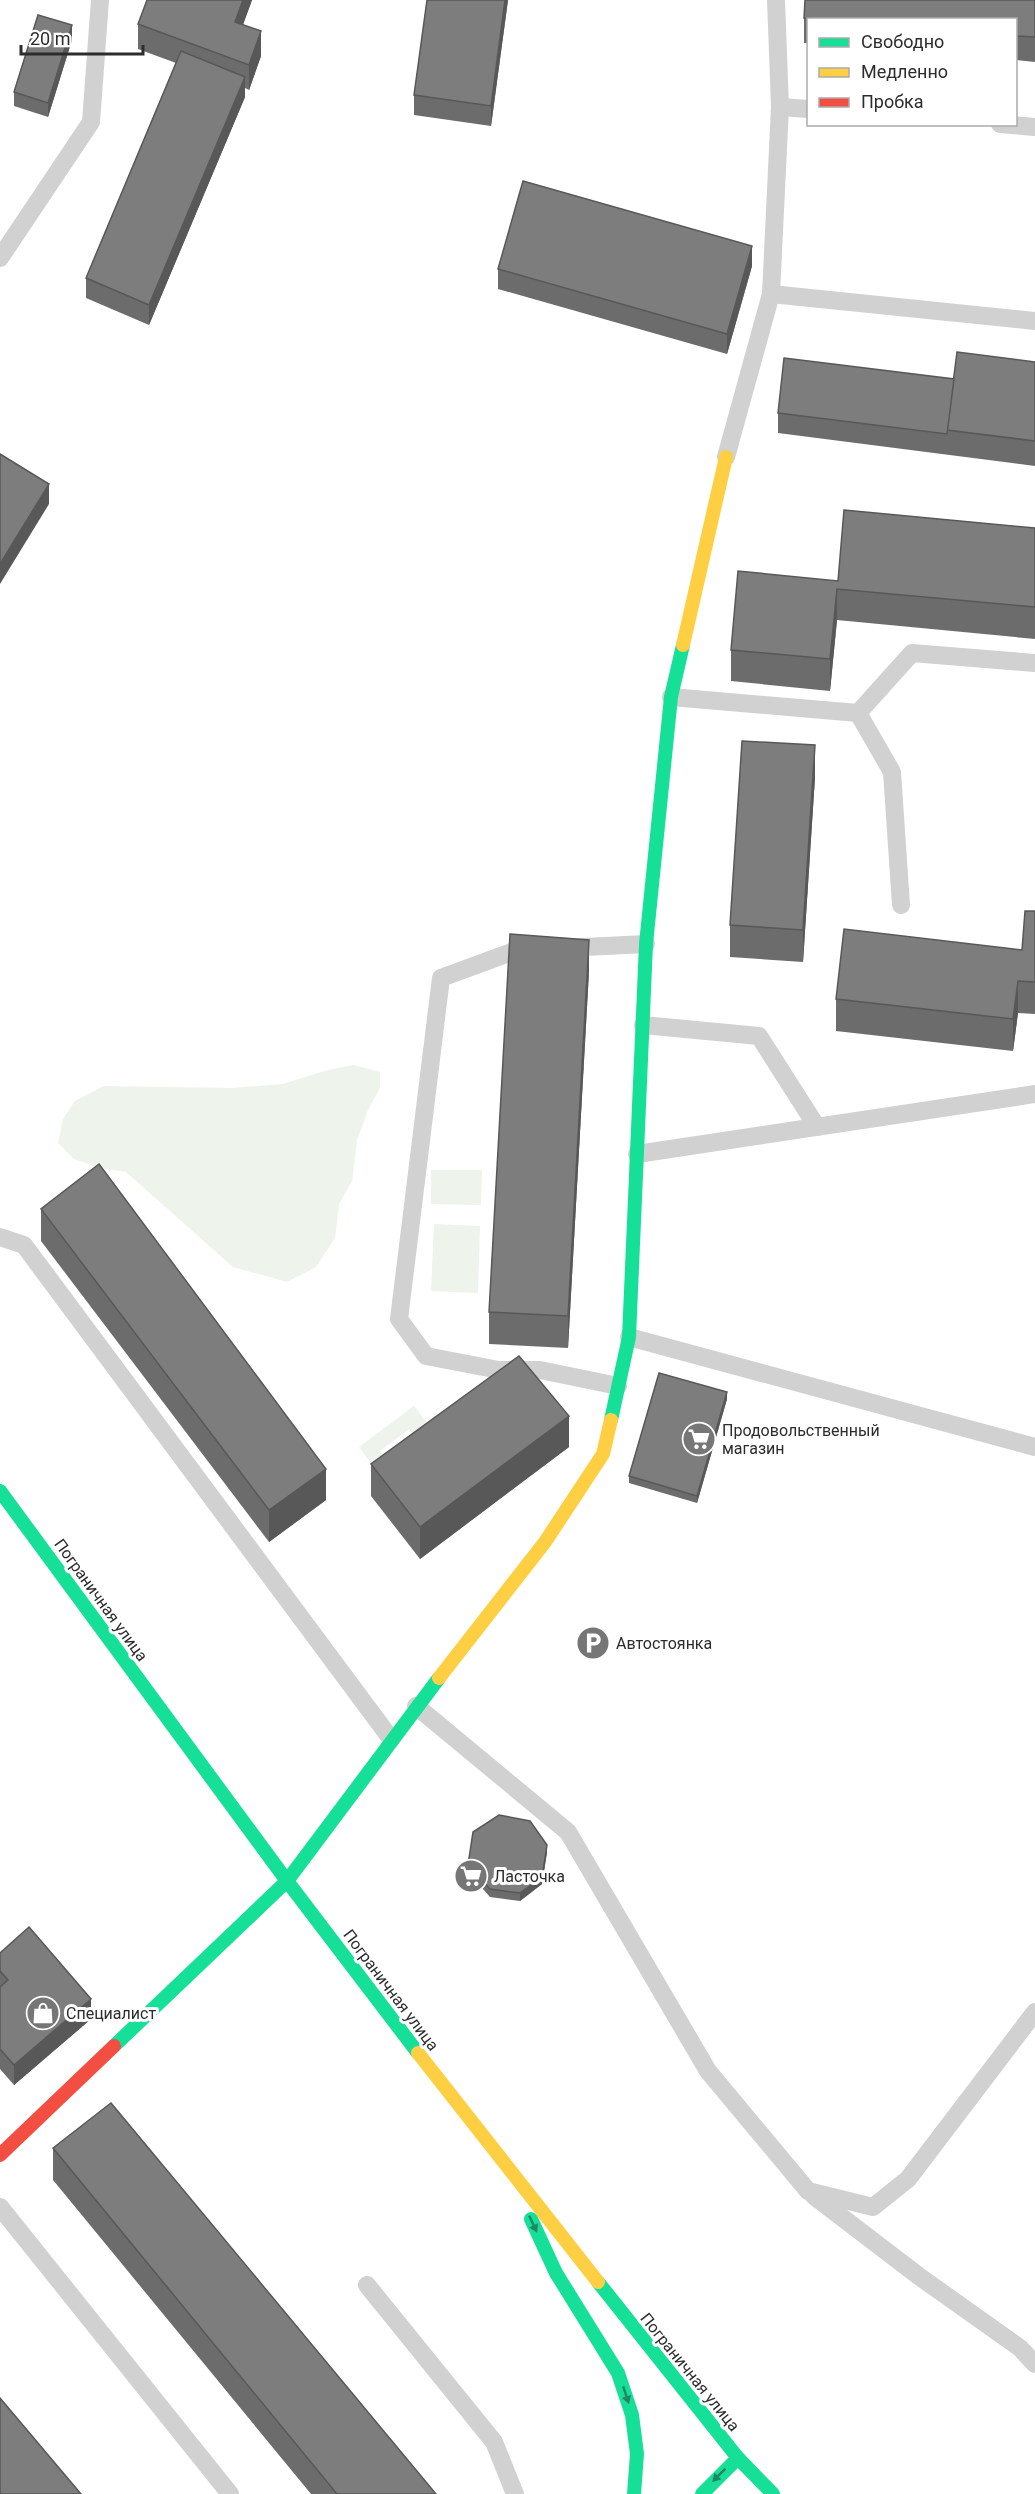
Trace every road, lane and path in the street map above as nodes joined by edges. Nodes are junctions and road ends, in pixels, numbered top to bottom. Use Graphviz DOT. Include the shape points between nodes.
graph roads {
  1 [pos="100,0"];
  2 [pos="777,0"];
  3 [pos="780,107"];
  4 [pos="807,109"];
  5 [pos="1017,126"];
  6 [pos="1035,127"];
  7 [pos="0,258"];
  8 [pos="771,294"];
  9 [pos="1035,321"];
  10 [pos="726,457"];
  11 [pos="1035,663"];
  12 [pos="671,697"];
  13 [pos="858,713"];
  14 [pos="901,905"];
  15 [pos="646,944"];
  16 [pos="643,1025"];
  17 [pos="1035,1094"];
  18 [pos="817,1126"];
  19 [pos="637,1154"];
  20 [pos="0,1237"];
  21 [pos="629,1337"];
  22 [pos="618,1386"];
  23 [pos="1035,1447"];
  24 [pos="0,1491"];
  25 [pos="416,1706"];
  26 [pos="391,1740"];
  27 [pos="287,1881"];
  28 [pos="1035,2012"];
  29 [pos="0,2155"];
  30 [pos="509,2171"];
  31 [pos="808,2191"];
  32 [pos="0,2207"];
  33 [pos="367,2285"];
  34 [pos="1035,2364"];
  35 [pos="738,2458"];
  36 [pos="230,2494"];
  37 [pos="515,2494"];
  38 [pos="634,2494"];
  39 [pos="702,2494"];
  40 [pos="773,2494"];
  1 -- 7 [label="lane" via="91,122"];
  2 -- 3 [label="lane"];
  3 -- 4 [label="lane"];
  3 -- 8 [label="lane"];
  5 -- 6 [label="lane"];
  8 -- 9 [label="lane"];
  8 -- 10 [label="lane"];
  10 -- 12 [label="street"];
  11 -- 13 [label="lane" via="912,653"];
  12 -- 13 [label="lane"];
  12 -- 15 [label="street"];
  13 -- 14 [label="lane" via="892,772"];
  15 -- 16 [label="street"];
  15 -- 22 [label="lane" via="517,951 441,978 399,1319 426,1356 499,1370 540,1370"];
  16 -- 18 [label="lane" via="759,1036"];
  16 -- 19 [label="street"];
  17 -- 18 [label="lane"];
  18 -- 19 [label="lane"];
  19 -- 21 [label="street"];
  20 -- 26 [label="lane" via="24,1245"];
  21 -- 22 [label="street"];
  21 -- 23 [label="lane"];
  22 -- 25 [label="street" via="603,1454 545,1542"];
  24 -- 27 [label="street, Пограничная улица"];
  25 -- 26 [label="street"];
  25 -- 31 [label="lane" via="568,1832 708,2071"];
  26 -- 27 [label="street"];
  27 -- 29 [label="street"];
  27 -- 30 [label="street, Пограничная улица"];
  28 -- 31 [label="lane" via="908,2179 873,2207"];
  30 -- 35 [label="street, Пограничная улица"];
  30 -- 38 [label="street, one-way" via="556,2273 618,2373 632,2415 637,2454"];
  31 -- 34 [label="lane" via="1020,2348"];
  32 -- 36 [label="lane"];
  33 -- 37 [label="lane" via="494,2442"];
  35 -- 39 [label="street, one-way"];
  35 -- 40 [label="street, Пограничная улица"];
}
